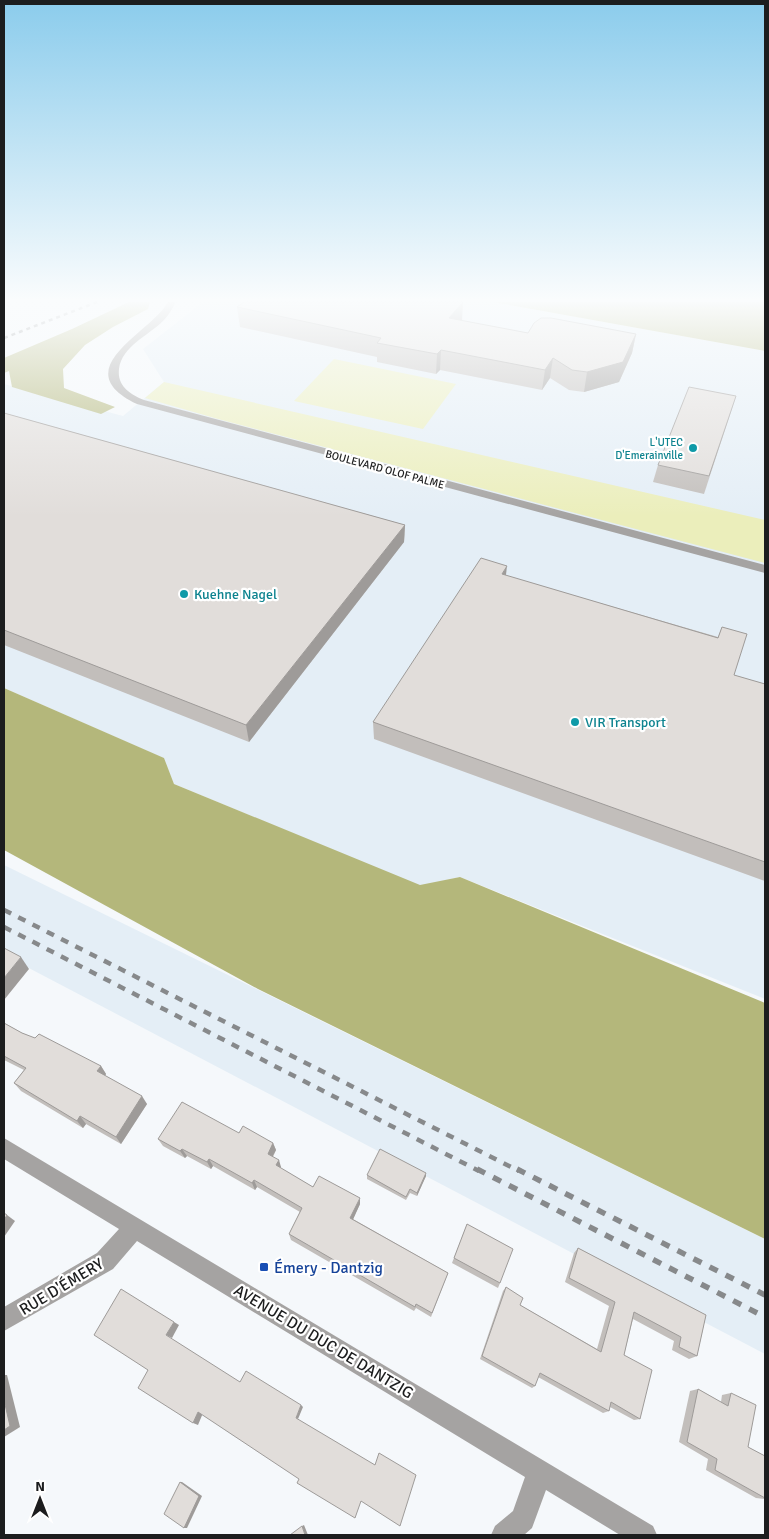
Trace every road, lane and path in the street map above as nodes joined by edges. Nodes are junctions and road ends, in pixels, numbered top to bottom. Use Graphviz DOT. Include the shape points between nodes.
graph roads {
  1 [pos="114,374"];
  2 [pos="765,569"];
  3 [pos="4,1148"];
  4 [pos="135,1227"];
  5 [pos="4,1320"];
  6 [pos="539,1472"];
  7 [pos="504,1535"];
  8 [pos="644,1535"];
  1 -- 2 [label="street, BOULEVARD OLOF PALME" via="126,395 152,408"];
  3 -- 4 [label="street, AVENUE DU DUC DE DANTZIG"];
  4 -- 5 [label="street, RUE D'ÉMERY" via="105,1261"];
  4 -- 6 [label="street, AVENUE DU DUC DE DANTZIG"];
  6 -- 7 [label="street" via="523,1520"];
  6 -- 8 [label="street, AVENUE DU DUC DE DANTZIG"];
}
